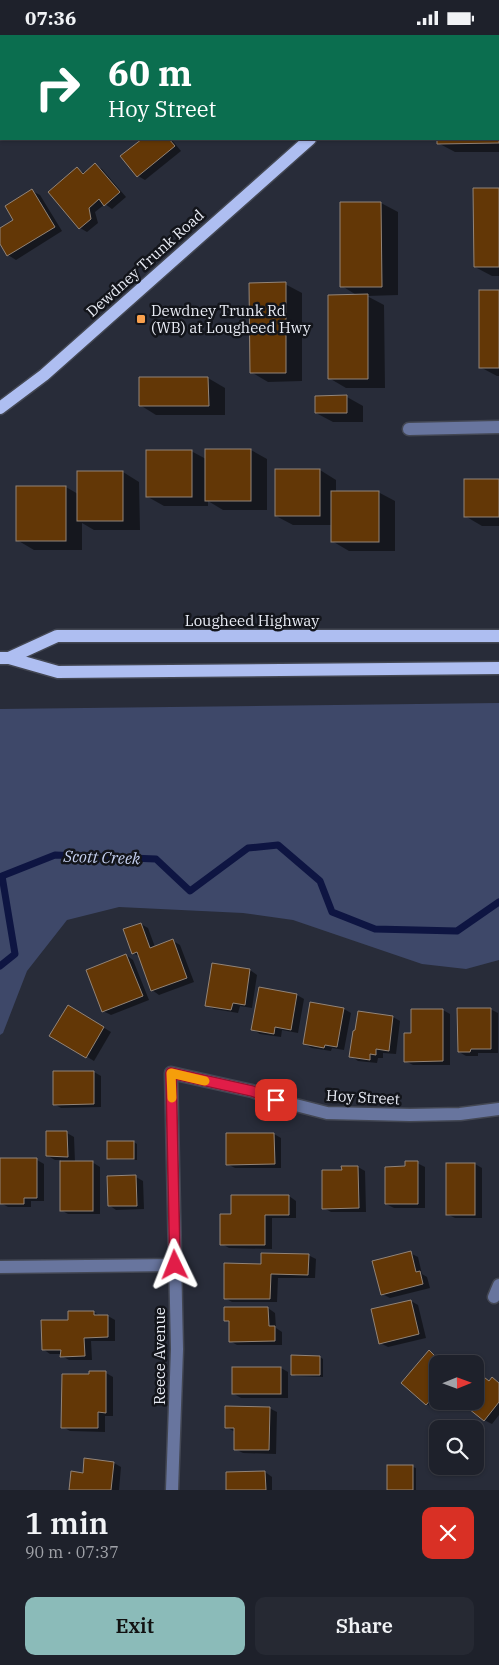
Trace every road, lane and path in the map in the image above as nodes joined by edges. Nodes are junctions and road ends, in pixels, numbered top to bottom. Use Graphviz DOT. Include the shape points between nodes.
graph roads {
  1 [pos="309,140"];
  2 [pos="0,409"];
  3 [pos="499,427"];
  4 [pos="409,429"];
  5 [pos="499,636"];
  6 [pos="5,658"];
  7 [pos="499,668"];
  8 [pos="171,1073"];
  9 [pos="499,1109"];
  10 [pos="175,1265"];
  11 [pos="0,1267"];
  12 [pos="172,1490"];
  1 -- 2 [label="main road, Dewdney Trunk Road" via="44,375"];
  3 -- 4 [label="street"];
  5 -- 6 [label="main road, Lougheed Highway" via="57,636"];
  6 -- 7 [label="main road, Lougheed Highway" via="58,672"];
  8 -- 9 [label="street, Hoy Street" via="252,1091 327,1113 460,1114"];
  8 -- 10 [label="street, Reece Avenue"];
  10 -- 11 [label="street"];
  10 -- 12 [label="street, Reece Avenue" via="177,1349"];
}
